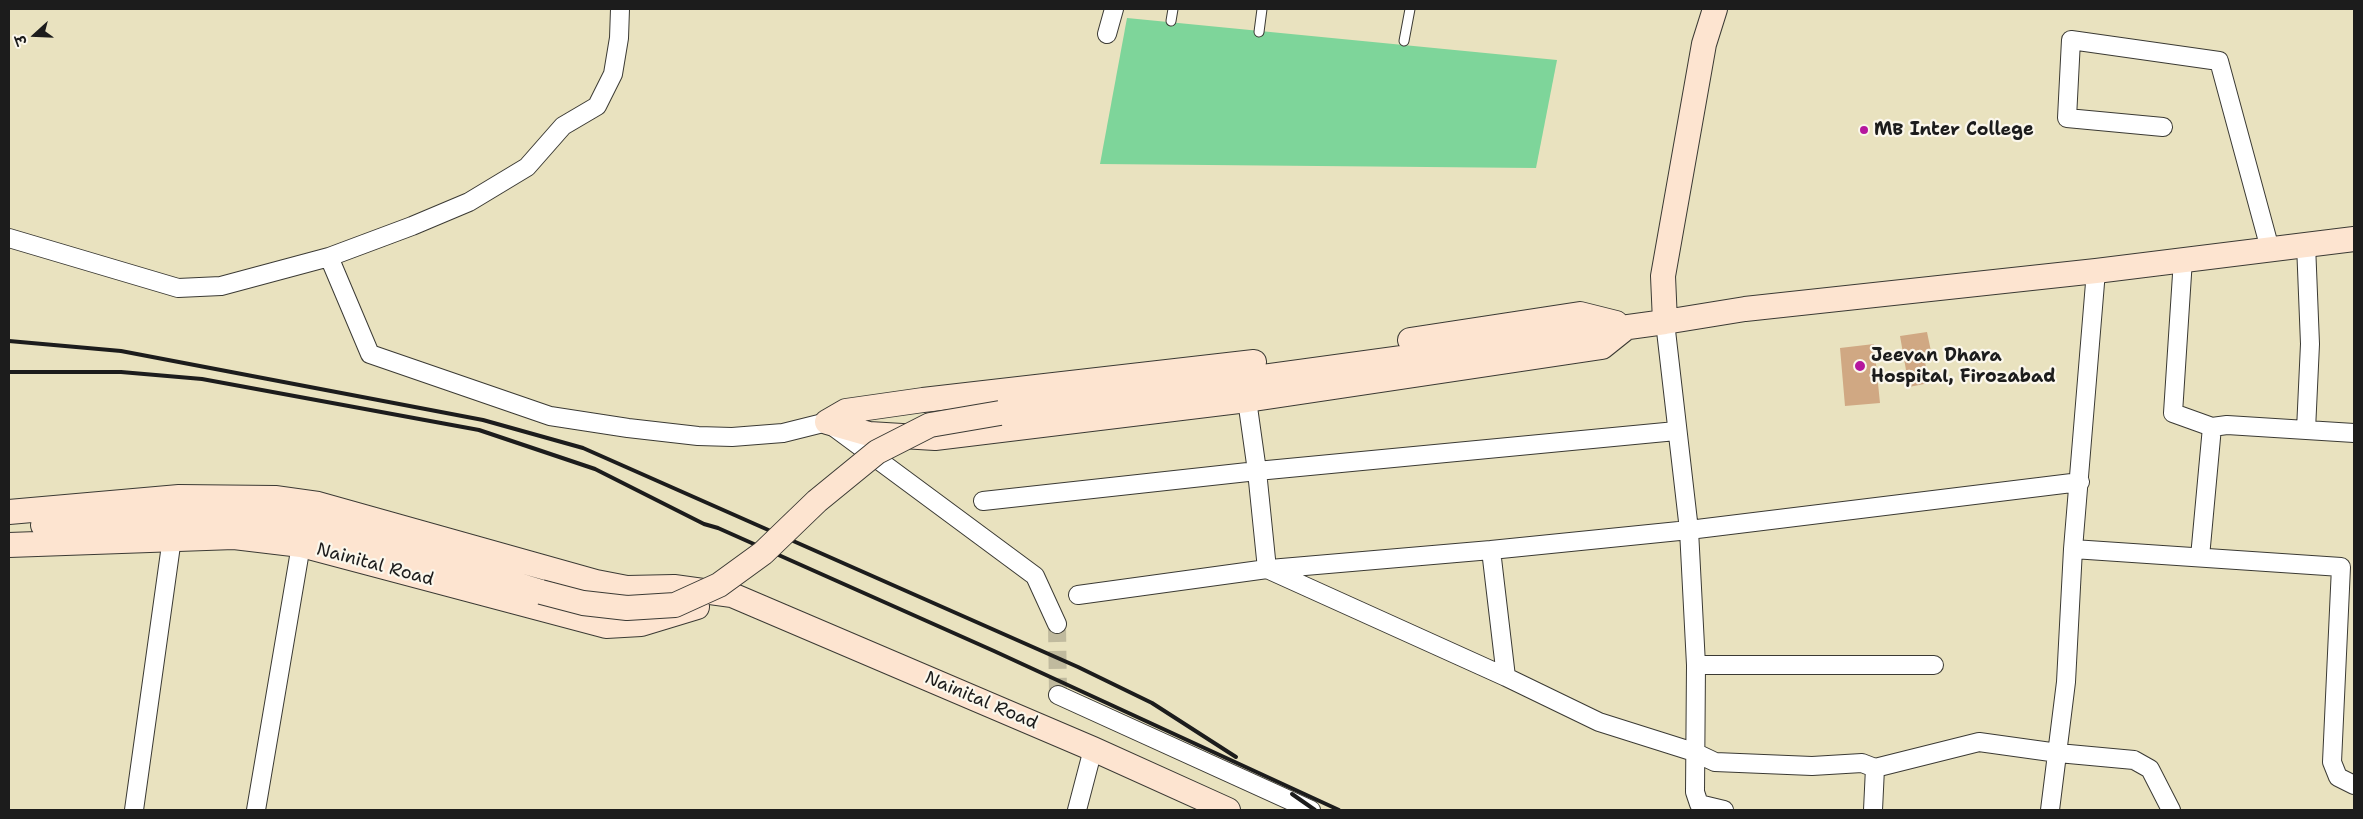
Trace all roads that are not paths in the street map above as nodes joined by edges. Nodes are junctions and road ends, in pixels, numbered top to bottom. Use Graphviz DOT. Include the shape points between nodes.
graph roads {
  1 [pos="620,9"];
  2 [pos="1114,9"];
  3 [pos="1173,9"];
  4 [pos="1262,9"];
  5 [pos="1410,9"];
  6 [pos="1715,9"];
  7 [pos="1171,20"];
  8 [pos="1259,32"];
  9 [pos="1108,34"];
  10 [pos="1404,41"];
  11 [pos="2162,126"];
  12 [pos="9,238"];
  13 [pos="2354,239"];
  14 [pos="2306,244"];
  15 [pos="2270,249"];
  16 [pos="329,257"];
  17 [pos="2183,260"];
  18 [pos="2096,271"];
  19 [pos="1665,322"];
  20 [pos="1628,326"];
  21 [pos="1247,400"];
  22 [pos="827,422"];
  23 [pos="2212,427"];
  24 [pos="2306,430"];
  25 [pos="1676,431"];
  26 [pos="2354,433"];
  27 [pos="1257,471"];
  28 [pos="2080,482"];
  29 [pos="983,501"];
  30 [pos="9,512"];
  31 [pos="9,527"];
  32 [pos="1689,530"];
  33 [pos="172,538"];
  34 [pos="302,545"];
  35 [pos="9,546"];
  36 [pos="2073,549"];
  37 [pos="1491,550"];
  38 [pos="2200,556"];
  39 [pos="1267,569"];
  40 [pos="674,587"];
  41 [pos="732,595"];
  42 [pos="1078,595"];
  43 [pos="674,615"];
  44 [pos="1057,624"];
  45 [pos="1696,665"];
  46 [pos="1934,665"];
  47 [pos="1506,677"];
  48 [pos="1058,695"];
  49 [pos="1093,749"];
  50 [pos="1694,752"];
  51 [pos="2058,753"];
  52 [pos="1876,768"];
  53 [pos="2354,785"];
  54 [pos="134,810"];
  55 [pos="256,810"];
  56 [pos="1077,810"];
  57 [pos="1228,810"];
  58 [pos="1312,810"];
  59 [pos="1724,810"];
  60 [pos="1873,810"];
  61 [pos="2050,810"];
  62 [pos="2171,810"];
  1 -- 16 [label="street" via="613,74 597,106 563,126 527,167 469,202"];
  2 -- 9 [label="street"];
  3 -- 7 [label="lane"];
  4 -- 8 [label="lane"];
  5 -- 10 [label="lane"];
  6 -- 19 [label="street" via="1704,44 1663,276"];
  11 -- 15 [label="street" via="2067,118 2071,40 2219,60"];
  12 -- 16 [label="street" via="178,288 221,286"];
  13 -- 14 [label="street, Nainital Road"];
  14 -- 15 [label="street, Nainital Road"];
  14 -- 24 [label="street" via="2310,344"];
  15 -- 17 [label="street, Nainital Road"];
  16 -- 22 [label="street" via="370,354 550,416 698,436 783,433"];
  17 -- 18 [label="street, Nainital Road"];
  17 -- 23 [label="street" via="2173,413"];
  18 -- 19 [label="street, Nainital Road" via="1745,309"];
  18 -- 28 [label="street"];
  19 -- 20 [label="street, Nainital Road"];
  19 -- 25 [label="street"];
  20 -- 21 [label="street" via="1602,347"];
  20 -- 22 [label="street" via="1580,314 1308,356 846,411"];
  20 -- 31 [label="street, Nainital Road, bridge" via="930,425 877,452 817,501 763,553 719,585 675,605 627,608 583,603 303,523 215,516"];
  21 -- 22 [label="street" via="935,438 869,434"];
  21 -- 27 [label="street"];
  22 -- 44 [label="street" via="1035,576"];
  23 -- 24 [label="street"];
  23 -- 38 [label="street"];
  24 -- 26 [label="street"];
  25 -- 27 [label="street"];
  25 -- 32 [label="street"];
  27 -- 29 [label="street"];
  27 -- 39 [label="street"];
  28 -- 32 [label="street"];
  28 -- 36 [label="street"];
  30 -- 40 [label="street, Nainital Road" via="179,497 275,498 326,506 596,582 627,588"];
  32 -- 37 [label="street"];
  32 -- 45 [label="street"];
  33 -- 34 [label="street, Nainital Road" via="234,536"];
  33 -- 35 [label="street, Nainital Road"];
  33 -- 54 [label="street"];
  34 -- 43 [label="street, Nainital Road" via="606,626 641,624"];
  34 -- 55 [label="street"];
  36 -- 38 [label="street"];
  36 -- 51 [label="street" via="2066,682"];
  37 -- 39 [label="street"];
  37 -- 47 [label="street"];
  38 -- 53 [label="street" via="2341,567 2332,762 2338,778"];
  39 -- 42 [label="street"];
  39 -- 47 [label="street"];
  40 -- 41 [label="street, Nainital Road"];
  40 -- 43 [label="street"];
  41 -- 43 [label="street, Nainital Road"];
  41 -- 49 [label="street, Nainital Road"];
  45 -- 46 [label="street"];
  45 -- 50 [label="street"];
  47 -- 50 [label="street" via="1599,722"];
  48 -- 58 [label="street"];
  49 -- 56 [label="street"];
  49 -- 57 [label="street, Nainital Road"];
  50 -- 52 [label="street" via="1715,762 1812,766 1862,762"];
  50 -- 59 [label="street" via="1699,804"];
  51 -- 52 [label="street" via="1979,742"];
  51 -- 61 [label="street"];
  51 -- 62 [label="street" via="2134,760 2150,769"];
  52 -- 60 [label="street"];
}
